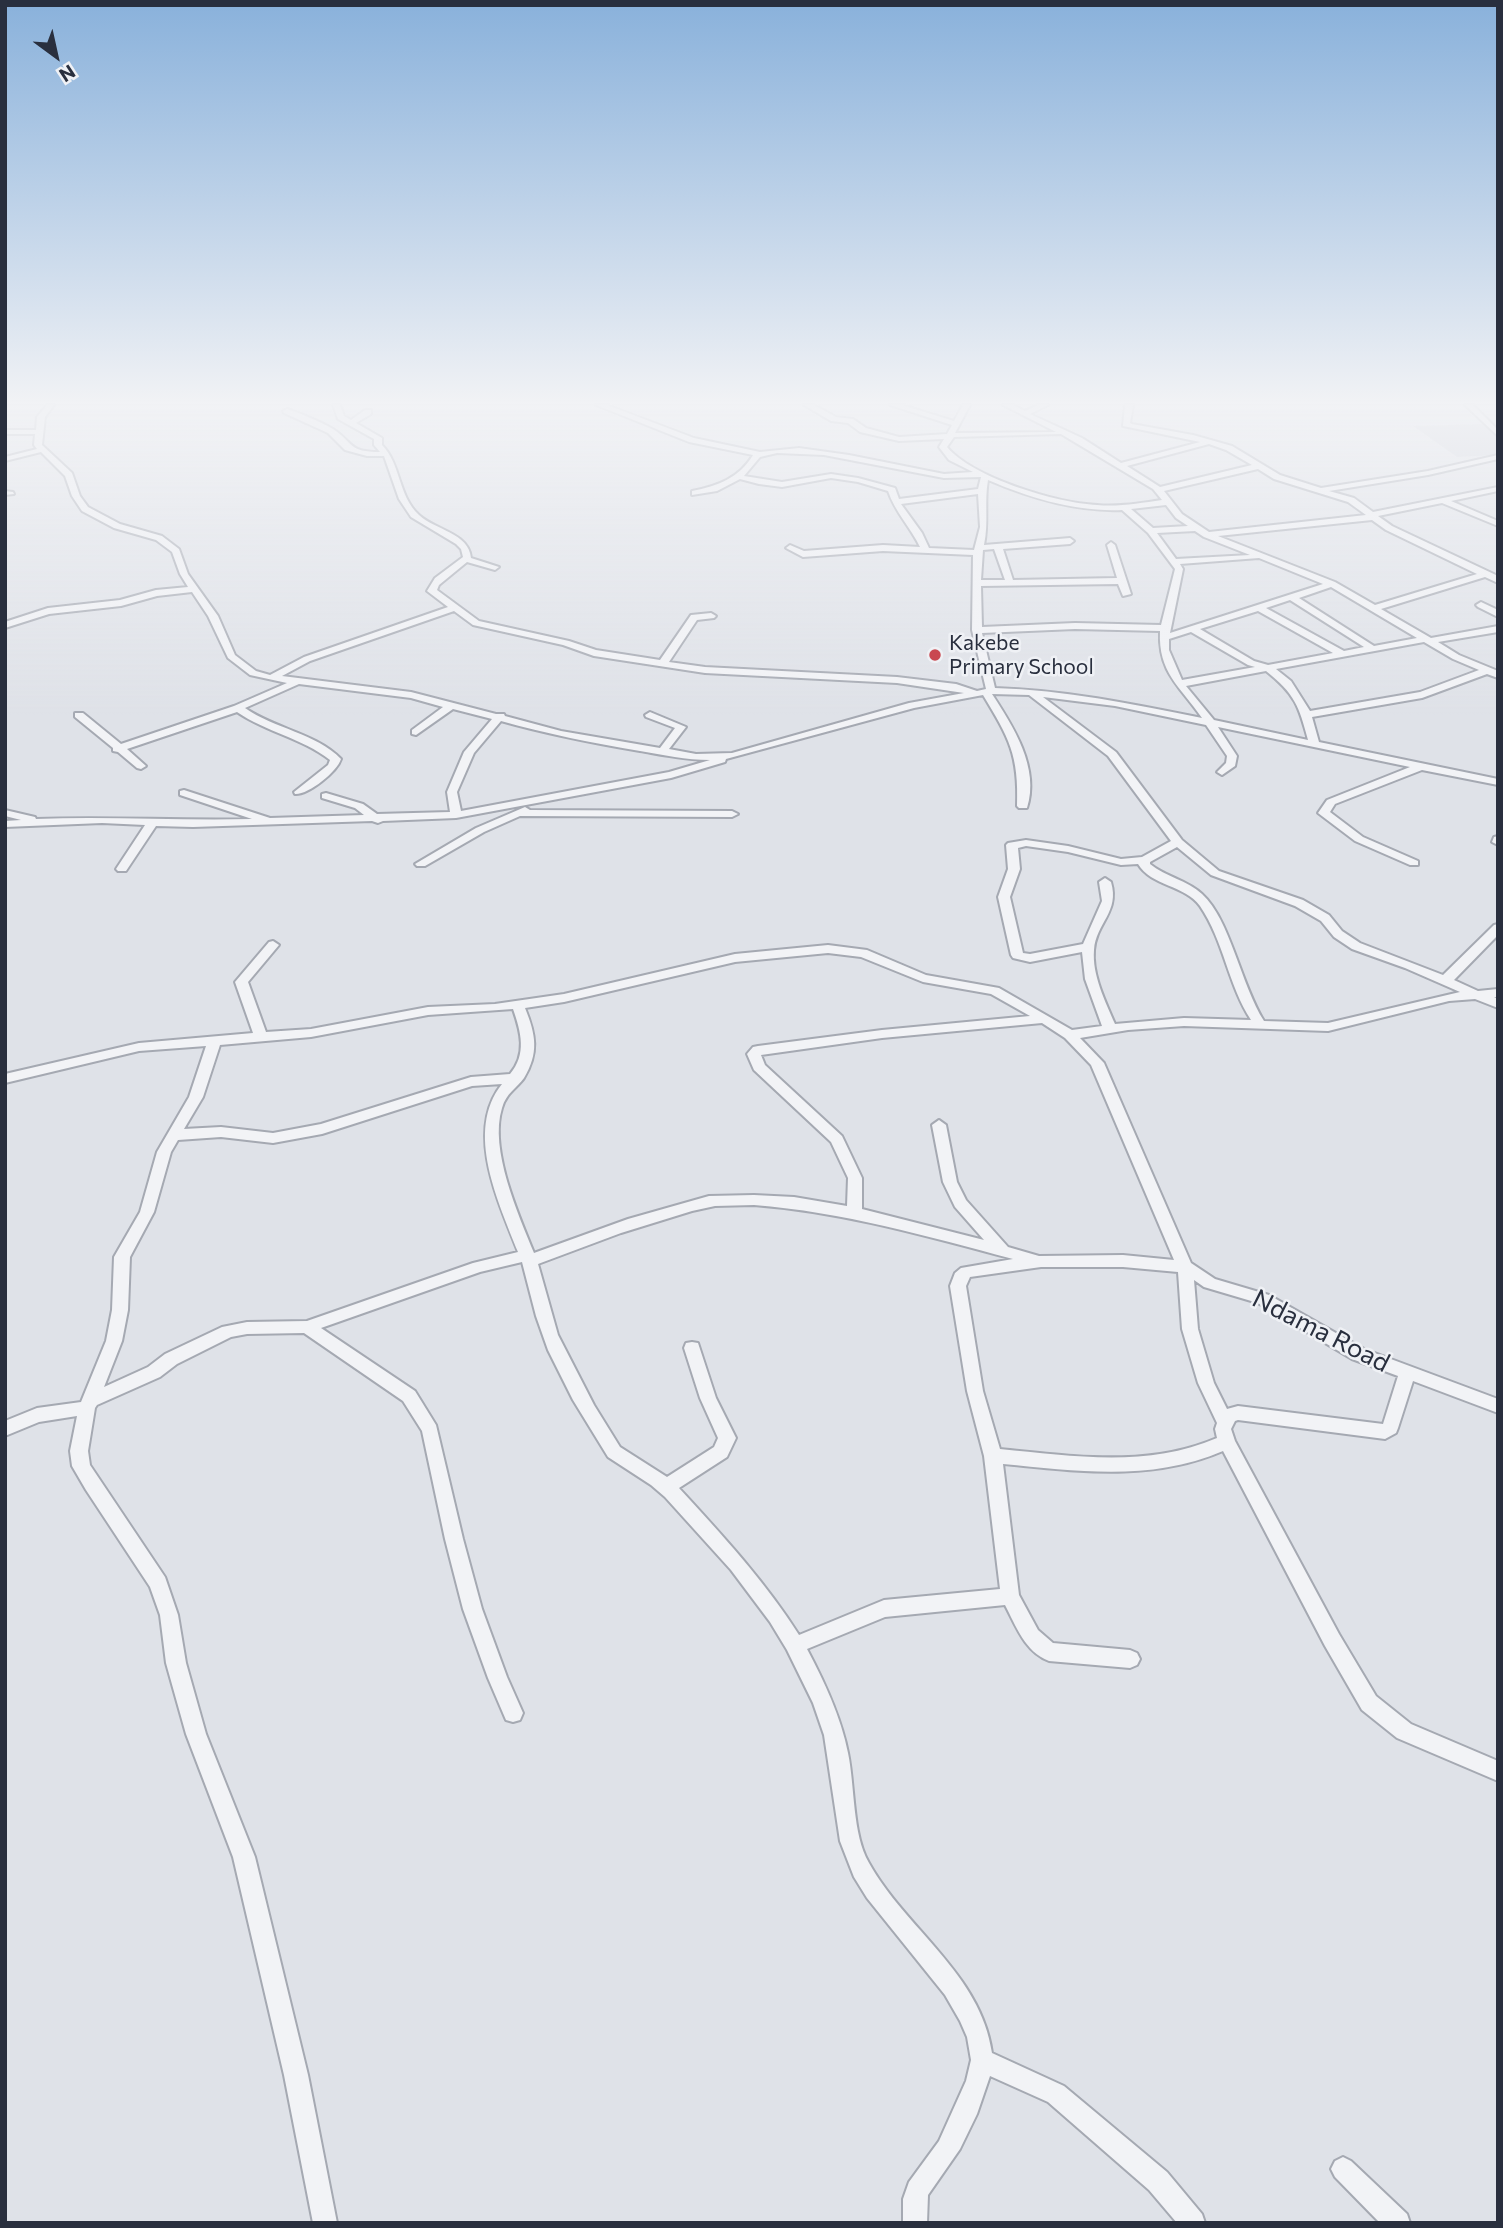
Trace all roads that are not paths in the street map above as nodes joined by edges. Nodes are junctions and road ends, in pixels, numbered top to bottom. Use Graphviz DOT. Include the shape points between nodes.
graph roads {
  1 [pos="85,509"];
  2 [pos="410,509"];
  3 [pos="901,509"];
  4 [pos="983,509"];
  5 [pos="1125,509"];
  6 [pos="1175,509"];
  7 [pos="1362,509"];
  8 [pos="1409,509"];
  9 [pos="1462,509"];
  10 [pos="1371,516"];
  11 [pos="1498,524"];
  12 [pos="1195,528"];
  13 [pos="1151,531"];
  14 [pos="1207,535"];
  15 [pos="1070,541"];
  16 [pos="1111,545"];
  17 [pos="998,547"];
  18 [pos="790,548"];
  19 [pos="925,549"];
  20 [pos="977,550"];
  21 [pos="1260,557"];
  22 [pos="465,559"];
  23 [pos="1176,562"];
  24 [pos="495,567"];
  25 [pos="1485,574"];
  26 [pos="1498,580"];
  27 [pos="1120,581"];
  28 [pos="976,583"];
  29 [pos="1010,583"];
  30 [pos="1332,584"];
  31 [pos="194,589"];
  32 [pos="1126,594"];
  33 [pos="1293,598"];
  34 [pos="1481,605"];
  35 [pos="1258,607"];
  36 [pos="454,608"];
  37 [pos="1376,608"];
  38 [pos="1498,614"];
  39 [pos="711,616"];
  40 [pos="5,625"];
  41 [pos="1191,628"];
  42 [pos="1498,629"];
  43 [pos="977,630"];
  44 [pos="1165,632"];
  45 [pos="1428,640"];
  46 [pos="1370,647"];
  47 [pos="1342,654"];
  48 [pos="663,663"];
  49 [pos="1268,668"];
  50 [pos="1493,672"];
  51 [pos="271,678"];
  52 [pos="295,683"];
  53 [pos="1179,684"];
  54 [pos="984,692"];
  55 [pos="1031,692"];
  56 [pos="452,705"];
  57 [pos="238,708"];
  58 [pos="79,715"];
  59 [pos="650,715"];
  60 [pos="1305,715"];
  61 [pos="500,716"];
  62 [pos="1209,723"];
  63 [pos="416,732"];
  64 [pos="1314,743"];
  65 [pos="117,749"];
  66 [pos="662,752"];
  67 [pos="732,756"];
  68 [pos="1424,765"];
  69 [pos="141,766"];
  70 [pos="1222,772"];
  71 [pos="1498,782"];
  72 [pos="575,790"];
  73 [pos="299,792"];
  74 [pos="184,793"];
  75 [pos="326,796"];
  76 [pos="1023,806"];
  77 [pos="5,813"];
  78 [pos="516,813"];
  79 [pos="732,814"];
  80 [pos="456,815"];
  81 [pos="378,820"];
  82 [pos="271,821"];
  83 [pos="45,823"];
  84 [pos="5,824"];
  85 [pos="151,824"];
  86 [pos="1178,842"];
  87 [pos="1145,860"];
  88 [pos="1414,863"];
  89 [pos="421,864"];
  90 [pos="122,869"];
  91 [pos="1105,882"];
  92 [pos="1498,928"];
  93 [pos="272,945"];
  94 [pos="1088,947"];
  95 [pos="1446,980"];
  96 [pos="1498,993"];
  97 [pos="1471,994"];
  98 [pos="1498,1004"];
  99 [pos="518,1006"];
  100 [pos="1045,1019"];
  101 [pos="1260,1024"];
  102 [pos="1110,1029"];
  103 [pos="1070,1035"];
  104 [pos="261,1037"];
  105 [pos="215,1040"];
  106 [pos="517,1078"];
  107 [pos="5,1079"];
  108 [pos="939,1125"];
  109 [pos="173,1135"];
  110 [pos="854,1214"];
  111 [pos="1003,1251"];
  112 [pos="528,1258"];
  113 [pos="1041,1261"];
  114 [pos="1185,1267"];
  115 [pos="307,1327"];
  116 [pos="692,1348"];
  117 [pos="1408,1373"];
  118 [pos="89,1404"];
  119 [pos="1498,1406"];
  120 [pos="1224,1421"];
  121 [pos="5,1430"];
  122 [pos="1227,1442"];
  123 [pos="993,1457"];
  124 [pos="666,1487"];
  125 [pos="1010,1596"];
  126 [pos="795,1645"];
  127 [pos="1130,1659"];
  128 [pos="513,1713"];
  129 [pos="1498,1771"];
  130 [pos="982,2060"];
  131 [pos="1343,2169"];
  132 [pos="325,2223"];
  133 [pos="915,2223"];
  134 [pos="1193,2223"];
  135 [pos="1398,2223"];
  1 -- 31 [label="street" via="117,526 167,542"];
  2 -- 22 [label="street" via="419,520 463,545"];
  3 -- 19 [label="street"];
  4 -- 20 [label="street" via="984,527"];
  5 -- 13 [label="street"];
  6 -- 12 [label="street"];
  7 -- 10 [label="street"];
  8 -- 10 [label="street"];
  9 -- 11 [label="street"];
  10 -- 14 [label="street"];
  10 -- 25 [label="street"];
  12 -- 13 [label="street"];
  12 -- 14 [label="street"];
  13 -- 23 [label="street"];
  14 -- 21 [label="street"];
  15 -- 17 [label="street"];
  16 -- 27 [label="street"];
  17 -- 20 [label="street"];
  17 -- 29 [label="street"];
  18 -- 19 [label="street" via="801,554"];
  19 -- 20 [label="street"];
  20 -- 28 [label="street"];
  21 -- 23 [label="street"];
  21 -- 30 [label="street"];
  22 -- 24 [label="street"];
  22 -- 36 [label="street" via="433,586 437,596"];
  23 -- 44 [label="street" via="1179,569"];
  25 -- 26 [label="street"];
  25 -- 37 [label="street"];
  27 -- 29 [label="street"];
  27 -- 32 [label="street"];
  28 -- 29 [label="street"];
  28 -- 43 [label="street"];
  30 -- 33 [label="street"];
  30 -- 37 [label="street"];
  31 -- 40 [label="street" via="48,611"];
  31 -- 51 [label="street" via="213,616 231,656 253,673"];
  33 -- 35 [label="street"];
  33 -- 46 [label="street"];
  34 -- 38 [label="street"];
  35 -- 41 [label="street"];
  35 -- 47 [label="street"];
  36 -- 48 [label="street" via="482,625 594,653"];
  36 -- 51 [label="street" via="307,659"];
  37 -- 45 [label="street"];
  39 -- 48 [label="street" via="694,617"];
  41 -- 44 [label="street"];
  41 -- 49 [label="street"];
  42 -- 45 [label="street"];
  43 -- 44 [label="street" via="1075,626"];
  43 -- 54 [label="street"];
  44 -- 53 [label="street" via="1164,650"];
  45 -- 46 [label="street"];
  45 -- 50 [label="street"];
  46 -- 47 [label="street"];
  47 -- 49 [label="street"];
  48 -- 54 [label="street" via="761,675 897,680"];
  49 -- 53 [label="street"];
  49 -- 60 [label="street" via="1294,691"];
  50 -- 60 [label="street" via="1422,695"];
  51 -- 52 [label="street"];
  52 -- 56 [label="street" via="400,693"];
  52 -- 57 [label="street"];
  53 -- 62 [label="street"];
  54 -- 55 [label="street"];
  54 -- 67 [label="street" via="913,705"];
  54 -- 76 [label="street" via="1013,735 1024,775"];
  55 -- 62 [label="street"];
  55 -- 86 [label="street" via="1112,754"];
  56 -- 61 [label="street"];
  56 -- 63 [label="street"];
  57 -- 65 [label="street"];
  57 -- 73 [label="street" via="255,721 336,759 333,767"];
  58 -- 65 [label="street"];
  59 -- 66 [label="street" via="681,727"];
  60 -- 64 [label="street"];
  61 -- 66 [label="street" via="561,734"];
  61 -- 80 [label="street" via="469,752 452,792"];
  62 -- 64 [label="street"];
  62 -- 70 [label="street" via="1232,756"];
  64 -- 68 [label="street"];
  65 -- 69 [label="street"];
  66 -- 67 [label="street"];
  67 -- 72 [label="street" via="671,775"];
  68 -- 71 [label="street"];
  68 -- 88 [label="street" via="1331,802 1324,813 1359,839"];
  72 -- 78 [label="street"];
  72 -- 80 [label="street"];
  74 -- 82 [label="street"];
  75 -- 81 [label="street" via="359,806"];
  77 -- 83 [label="street"];
  78 -- 79 [label="street"];
  78 -- 89 [label="street"];
  80 -- 81 [label="street"];
  81 -- 82 [label="street"];
  82 -- 85 [label="street"];
  83 -- 84 [label="street"];
  83 -- 85 [label="street" via="102,820"];
  85 -- 90 [label="street"];
  86 -- 87 [label="street"];
  86 -- 95 [label="street" via="1215,873 1316,912 1356,946"];
  87 -- 94 [label="street" via="1121,862 1068,849 1012,845 1014,869 1004,897 1017,955 1039,957"];
  87 -- 101 [label="street" via="1150,871 1200,899 1214,923 1242,998"];
  91 -- 94 [label="street" via="1109,901"];
  92 -- 95 [label="street"];
  93 -- 104 [label="street" via="241,982"];
  94 -- 102 [label="street" via="1089,971"];
  95 -- 97 [label="street"];
  96 -- 97 [label="street"];
  97 -- 98 [label="street"];
  97 -- 101 [label="street" via="1328,1027"];
  99 -- 100 [label="street" via="735,958 828,949 863,953 923,978 994,992"];
  99 -- 104 [label="street" via="428,1011 311,1033"];
  99 -- 106 [label="street" via="529,1028 530,1046"];
  100 -- 103 [label="street"];
  100 -- 110 [label="street" via="882,1034 754,1054 759,1067 836,1139 855,1178"];
  101 -- 102 [label="street" via="1184,1022"];
  102 -- 103 [label="street"];
  103 -- 114 [label="street" via="1097,1063 1105,1079"];
  104 -- 105 [label="street"];
  105 -- 107 [label="street" via="139,1047"];
  105 -- 109 [label="street" via="195,1097"];
  106 -- 109 [label="street" via="471,1082 322,1129 274,1138 220,1132"];
  106 -- 112 [label="street" via="496,1102 494,1153 500,1185"];
  108 -- 111 [label="street" via="950,1182 960,1203"];
  109 -- 118 [label="street" via="147,1212 122,1257 114,1341"];
  110 -- 111 [label="street"];
  110 -- 112 [label="street" via="787,1203 713,1201"];
  111 -- 113 [label="street"];
  112 -- 115 [label="street" via="478,1267"];
  112 -- 124 [label="street" via="551,1338 601,1432 614,1452"];
  113 -- 114 [label="street"];
  113 -- 123 [label="street" via="966,1272 960,1277 975,1391"];
  114 -- 117 [label="street, Ndama Road" via="1210,1283 1263,1299 1338,1345"];
  114 -- 120 [label="street" via="1190,1329 1206,1383"];
  115 -- 118 [label="street" via="228,1332"];
  115 -- 128 [label="street" via="409,1396 419,1408 430,1430 471,1613"];
  116 -- 124 [label="street" via="727,1438 721,1452"];
  117 -- 119 [label="street, Ndama Road"];
  117 -- 120 [label="street" via="1385,1432 1272,1415 1238,1413"];
  118 -- 121 [label="street" via="37,1415"];
  118 -- 132 [label="street" via="79,1451 81,1466 158,1583 169,1615 195,1734 244,1857 296,2075"];
  120 -- 122 [label="street"];
  122 -- 123 [label="street" via="1196,1455 1116,1468"];
  122 -- 129 [label="street" via="1369,1703 1404,1731"];
  123 -- 125 [label="street"];
  124 -- 126 [label="street" via="760,1588"];
  125 -- 126 [label="street" via="884,1609"];
  125 -- 127 [label="street" via="1031,1636 1049,1652"];
  126 -- 130 [label="street" via="836,1739 859,1868 961,2001 975,2028"];
  130 -- 133 [label="street" via="946,2150 920,2180 912,2207"];
  130 -- 134 [label="street" via="1056,2094 1158,2180"];
  131 -- 135 [label="street"];
}
